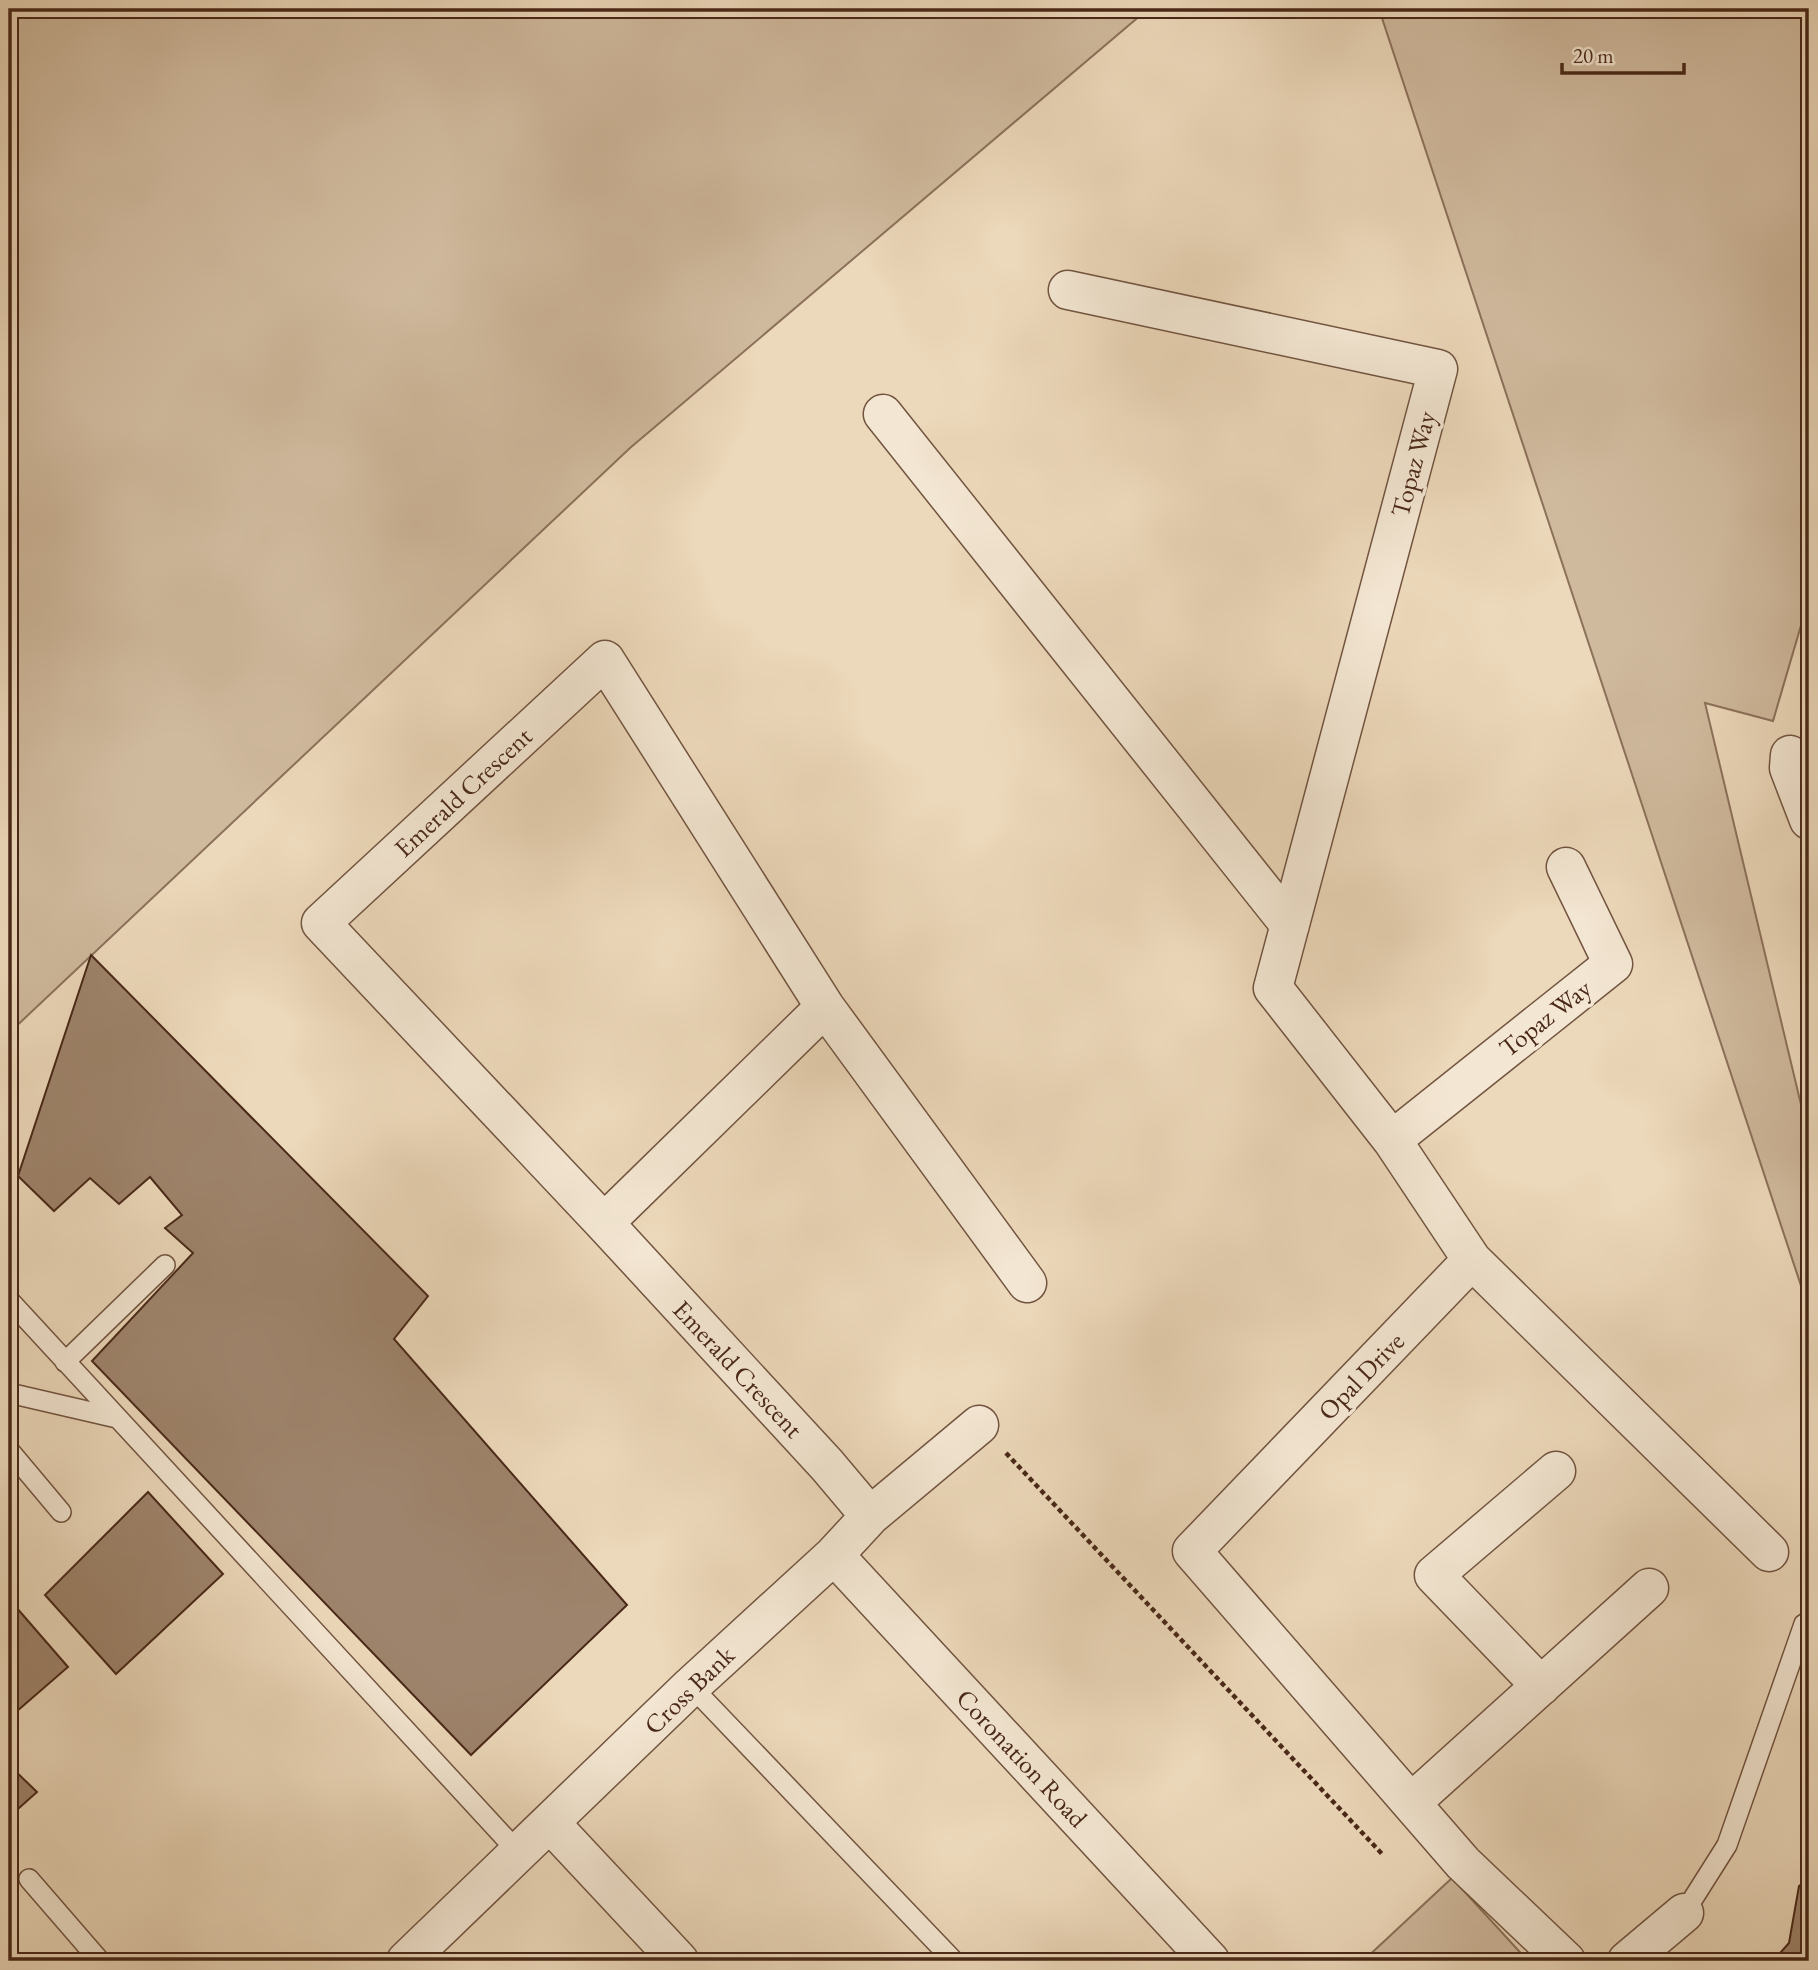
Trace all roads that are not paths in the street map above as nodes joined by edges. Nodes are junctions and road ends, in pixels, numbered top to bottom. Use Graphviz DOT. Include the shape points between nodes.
graph roads {
  1 [pos="1068,290"];
  2 [pos="883,414"];
  3 [pos="1790,755"];
  4 [pos="1809,820"];
  5 [pos="1566,867"];
  6 [pos="1290,925"];
  7 [pos="825,1007"];
  8 [pos="1392,1140"];
  9 [pos="604,1223"];
  10 [pos="1472,1260"];
  11 [pos="165,1265"];
  12 [pos="1027,1283"];
  13 [pos="9,1300"];
  14 [pos="65,1362"];
  15 [pos="9,1393"];
  16 [pos="117,1418"];
  17 [pos="979,1425"];
  18 [pos="9,1450"];
  19 [pos="1556,1471"];
  20 [pos="61,1511"];
  21 [pos="870,1516"];
  22 [pos="1769,1552"];
  23 [pos="834,1555"];
  24 [pos="1648,1588"];
  25 [pos="1804,1624"];
  26 [pos="691,1686"];
  27 [pos="1541,1686"];
  28 [pos="1411,1802"];
  29 [pos="551,1824"];
  30 [pos="520,1854"];
  31 [pos="30,1879"];
  32 [pos="1684,1913"];
  33 [pos="100,1961"];
  34 [pos="406,1961"];
  35 [pos="679,1961"];
  36 [pos="954,1961"];
  37 [pos="1210,1961"];
  38 [pos="1566,1961"];
  39 [pos="1627,1961"];
  1 -- 6 [label="street, Topaz Way" via="1438,369"];
  2 -- 6 [label="street"];
  3 -- 4 [label="street" via="1789,768"];
  5 -- 8 [label="street, Topaz Way" via="1614,964"];
  6 -- 8 [label="street, Topaz Way" via="1273,988"];
  7 -- 9 [label="street"];
  7 -- 9 [label="street, Emerald Crescent" via="605,660 321,923"];
  7 -- 12 [label="street, Emerald Crescent"];
  8 -- 10 [label="street, Topaz Way"];
  9 -- 21 [label="street, Emerald Crescent"];
  10 -- 22 [label="street"];
  10 -- 28 [label="street, Opal Drive" via="1192,1551"];
  11 -- 14 [label="lane"];
  13 -- 14 [label="lane"];
  14 -- 16 [label="lane"];
  15 -- 16 [label="lane"];
  16 -- 30 [label="lane"];
  17 -- 21 [label="street, Cross Bank"];
  18 -- 20 [label="lane"];
  19 -- 27 [label="street" via="1434,1574"];
  21 -- 23 [label="street, Cross Bank"];
  23 -- 26 [label="street, Cross Bank"];
  23 -- 37 [label="street, Coronation Road"];
  24 -- 27 [label="street"];
  25 -- 32 [label="lane" via="1727,1845"];
  26 -- 29 [label="street, Cross Bank"];
  26 -- 36 [label="lane"];
  27 -- 28 [label="street"];
  28 -- 38 [label="street, Opal Drive" via="1463,1863"];
  29 -- 30 [label="street, Cross Bank"];
  29 -- 35 [label="street"];
  30 -- 34 [label="street, Cross Bank"];
  31 -- 33 [label="lane"];
  32 -- 39 [label="street"];
}
